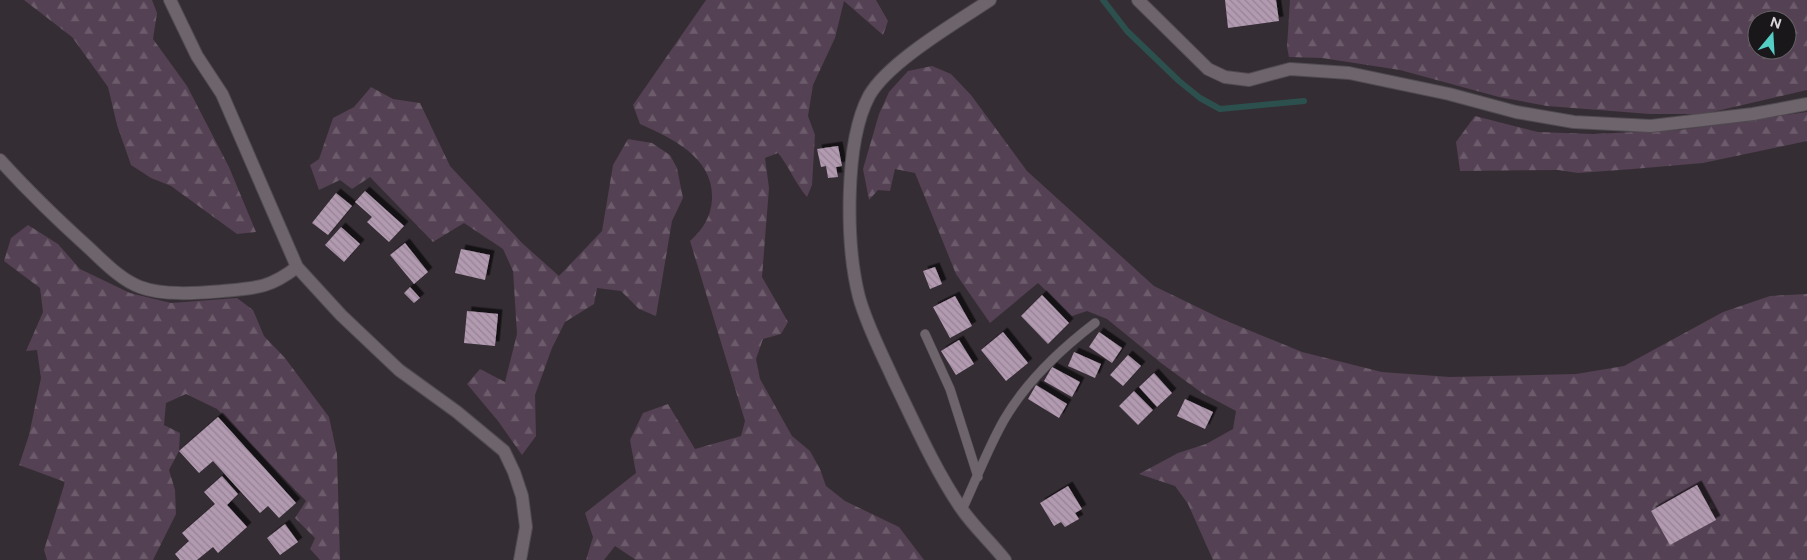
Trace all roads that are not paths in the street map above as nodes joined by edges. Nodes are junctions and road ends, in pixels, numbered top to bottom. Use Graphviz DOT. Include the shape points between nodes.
graph roads {
  1 [pos="170,0"];
  2 [pos="990,0"];
  3 [pos="1138,0"];
  4 [pos="1807,104"];
  5 [pos="0,160"];
  6 [pos="297,267"];
  7 [pos="1095,323"];
  8 [pos="925,334"];
  9 [pos="978,477"];
  10 [pos="962,510"];
  11 [pos="520,560"];
  12 [pos="1005,560"];
  1 -- 6 [label="street" via="197,56 222,94"];
  2 -- 10 [label="street" via="927,41 876,88 867,103 855,140 850,190 859,297 876,342 933,463"];
  3 -- 4 [label="street" via="1208,69 1225,77 1249,80 1290,69 1349,72 1525,114 1574,122 1651,126"];
  5 -- 6 [label="street" via="54,217 108,266 139,287 159,292 261,287 278,281"];
  6 -- 11 [label="street" via="341,315 399,370 504,451 522,496 526,528"];
  7 -- 9 [label="lane" via="1024,390 1004,420"];
  8 -- 9 [label="lane" via="950,389"];
  9 -- 10 [label="lane"];
  10 -- 12 [label="street"];
}
